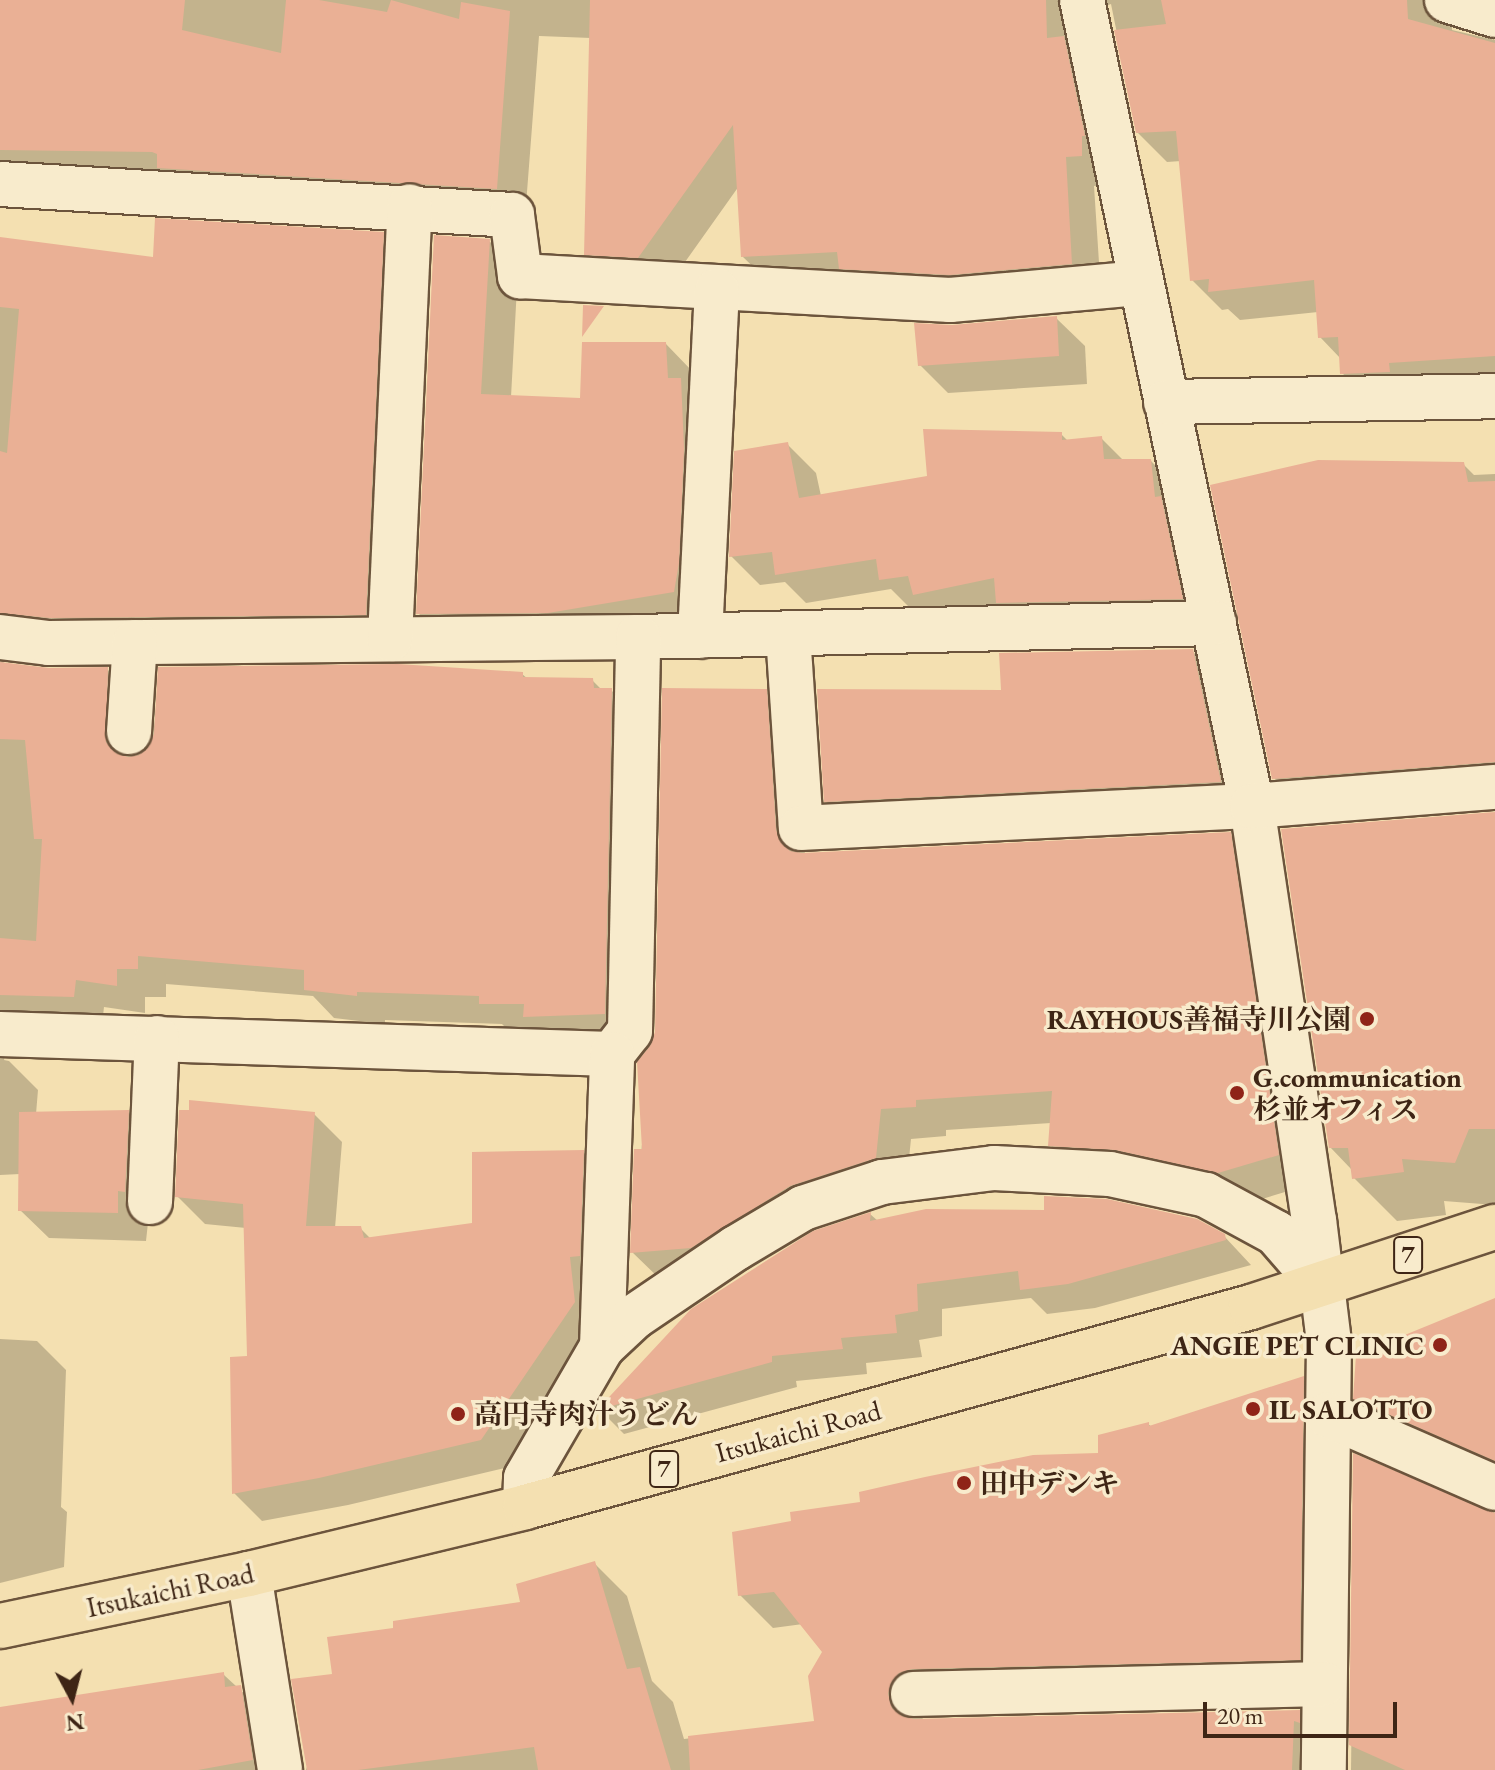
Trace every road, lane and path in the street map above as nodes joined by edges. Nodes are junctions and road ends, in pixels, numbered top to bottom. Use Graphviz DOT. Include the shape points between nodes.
graph roads {
  1 [pos="1082,0"];
  2 [pos="1447,0"];
  3 [pos="1495,15"];
  4 [pos="0,184"];
  5 [pos="410,206"];
  6 [pos="1141,283"];
  7 [pos="717,290"];
  8 [pos="1495,396"];
  9 [pos="1166,402"];
  10 [pos="1214,623"];
  11 [pos="788,634"];
  12 [pos="700,636"];
  13 [pos="0,637"];
  14 [pos="638,637"];
  15 [pos="390,639"];
  16 [pos="135,642"];
  17 [pos="129,732"];
  18 [pos="1495,787"];
  19 [pos="1252,806"];
  20 [pos="0,1034"];
  21 [pos="157,1038"];
  22 [pos="612,1054"];
  23 [pos="150,1202"];
  24 [pos="1495,1227"];
  25 [pos="1321,1285"];
  26 [pos="602,1347"];
  27 [pos="1328,1415"];
  28 [pos="1495,1488"];
  29 [pos="525,1507"];
  30 [pos="249,1574"];
  31 [pos="0,1626"];
  32 [pos="1323,1684"];
  33 [pos="913,1694"];
  34 [pos="280,1770"];
  35 [pos="1325,1770"];
  1 -- 6 [label="street"];
  2 -- 3 [label="street"];
  4 -- 5 [label="street"];
  5 -- 7 [label="street" via="512,215 520,276"];
  5 -- 15 [label="street"];
  6 -- 7 [label="street" via="950,300"];
  6 -- 9 [label="street"];
  7 -- 12 [label="street"];
  8 -- 9 [label="street"];
  9 -- 10 [label="street"];
  10 -- 11 [label="street"];
  10 -- 19 [label="street"];
  11 -- 12 [label="street"];
  11 -- 19 [label="street" via="801,828"];
  12 -- 14 [label="street"];
  13 -- 16 [label="street" via="49,643"];
  14 -- 15 [label="street"];
  14 -- 22 [label="street" via="630,1031"];
  15 -- 16 [label="street"];
  16 -- 17 [label="street"];
  18 -- 19 [label="street"];
  19 -- 25 [label="street"];
  20 -- 21 [label="street"];
  21 -- 22 [label="street"];
  21 -- 23 [label="street"];
  22 -- 26 [label="street"];
  24 -- 25 [label="main road, Itsukaichi Road / 7"];
  25 -- 26 [label="street" via="1276,1233 1206,1195 1110,1174 994,1168 882,1182 803,1208 634,1317"];
  25 -- 27 [label="street" via="1329,1342"];
  25 -- 29 [label="main road, Itsukaichi Road / 7"];
  26 -- 29 [label="street" via="526,1478"];
  27 -- 28 [label="street"];
  27 -- 32 [label="street"];
  29 -- 30 [label="main road, Itsukaichi Road / 7"];
  30 -- 31 [label="main road, Itsukaichi Road / 7"];
  30 -- 34 [label="street"];
  32 -- 33 [label="street"];
  32 -- 35 [label="street"];
}
